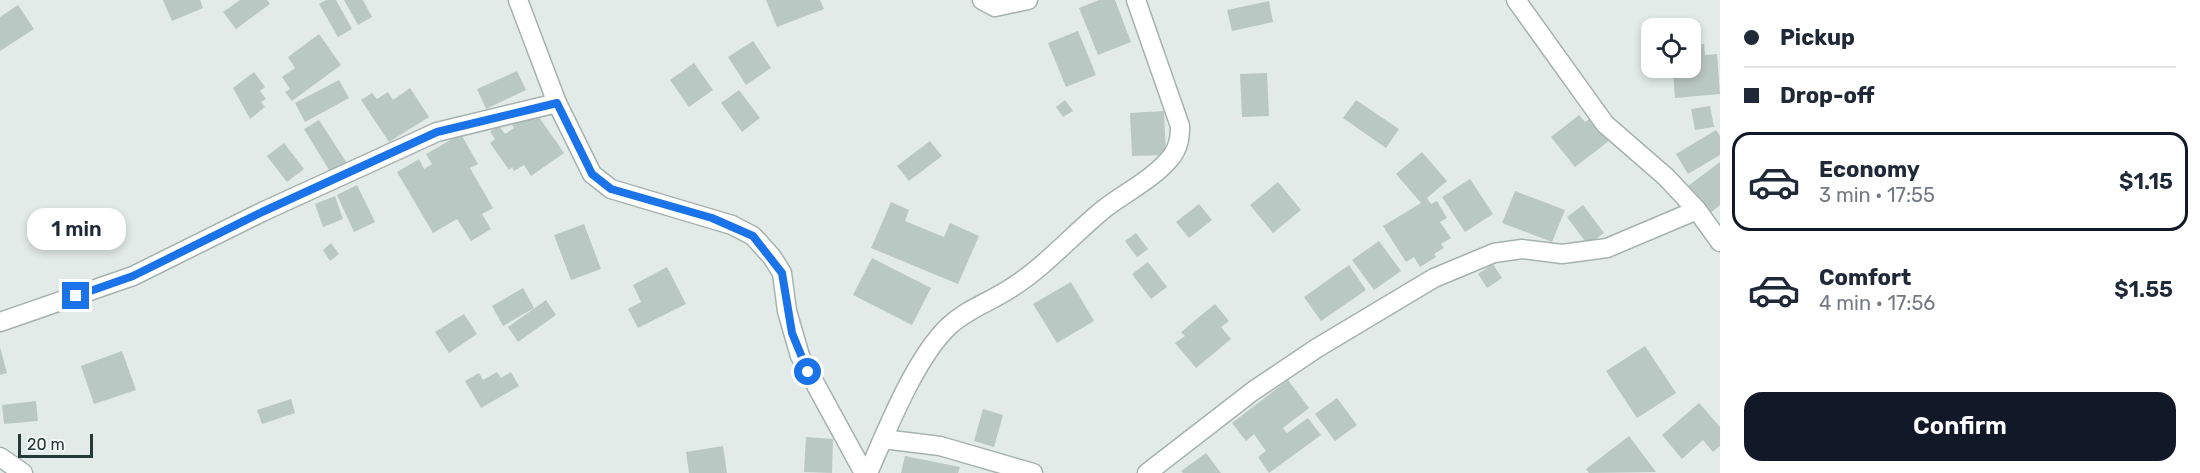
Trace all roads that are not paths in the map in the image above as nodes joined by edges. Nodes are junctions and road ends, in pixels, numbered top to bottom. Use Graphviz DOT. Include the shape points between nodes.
graph roads {
  1 [pos="518,0"];
  2 [pos="982,0"];
  3 [pos="1028,0"];
  4 [pos="1136,0"];
  5 [pos="1516,0"];
  6 [pos="557,103"];
  7 [pos="1697,210"];
  8 [pos="1720,242"];
  9 [pos="0,322"];
  10 [pos="883,439"];
  11 [pos="0,457"];
  12 [pos="23,473"];
  13 [pos="866,473"];
  14 [pos="1033,473"];
  15 [pos="1147,473"];
  1 -- 6 [label="street"];
  2 -- 3 [label="street" via="995,7"];
  4 -- 10 [label="street" via="1180,126 1173,155 1103,211 1044,266 949,326 930,347"];
  5 -- 7 [label="street" via="1605,124"];
  6 -- 9 [label="street" via="437,132 133,276"];
  6 -- 13 [label="street" via="592,174 611,189 732,225 753,236 772,257 782,273 787,311 800,356"];
  7 -- 8 [label="street"];
  7 -- 15 [label="street" via="1607,248 1562,254 1522,249 1494,253 1434,278 1253,391"];
  10 -- 13 [label="street"];
  10 -- 14 [label="street" via="939,446"];
  11 -- 12 [label="street"];
}
